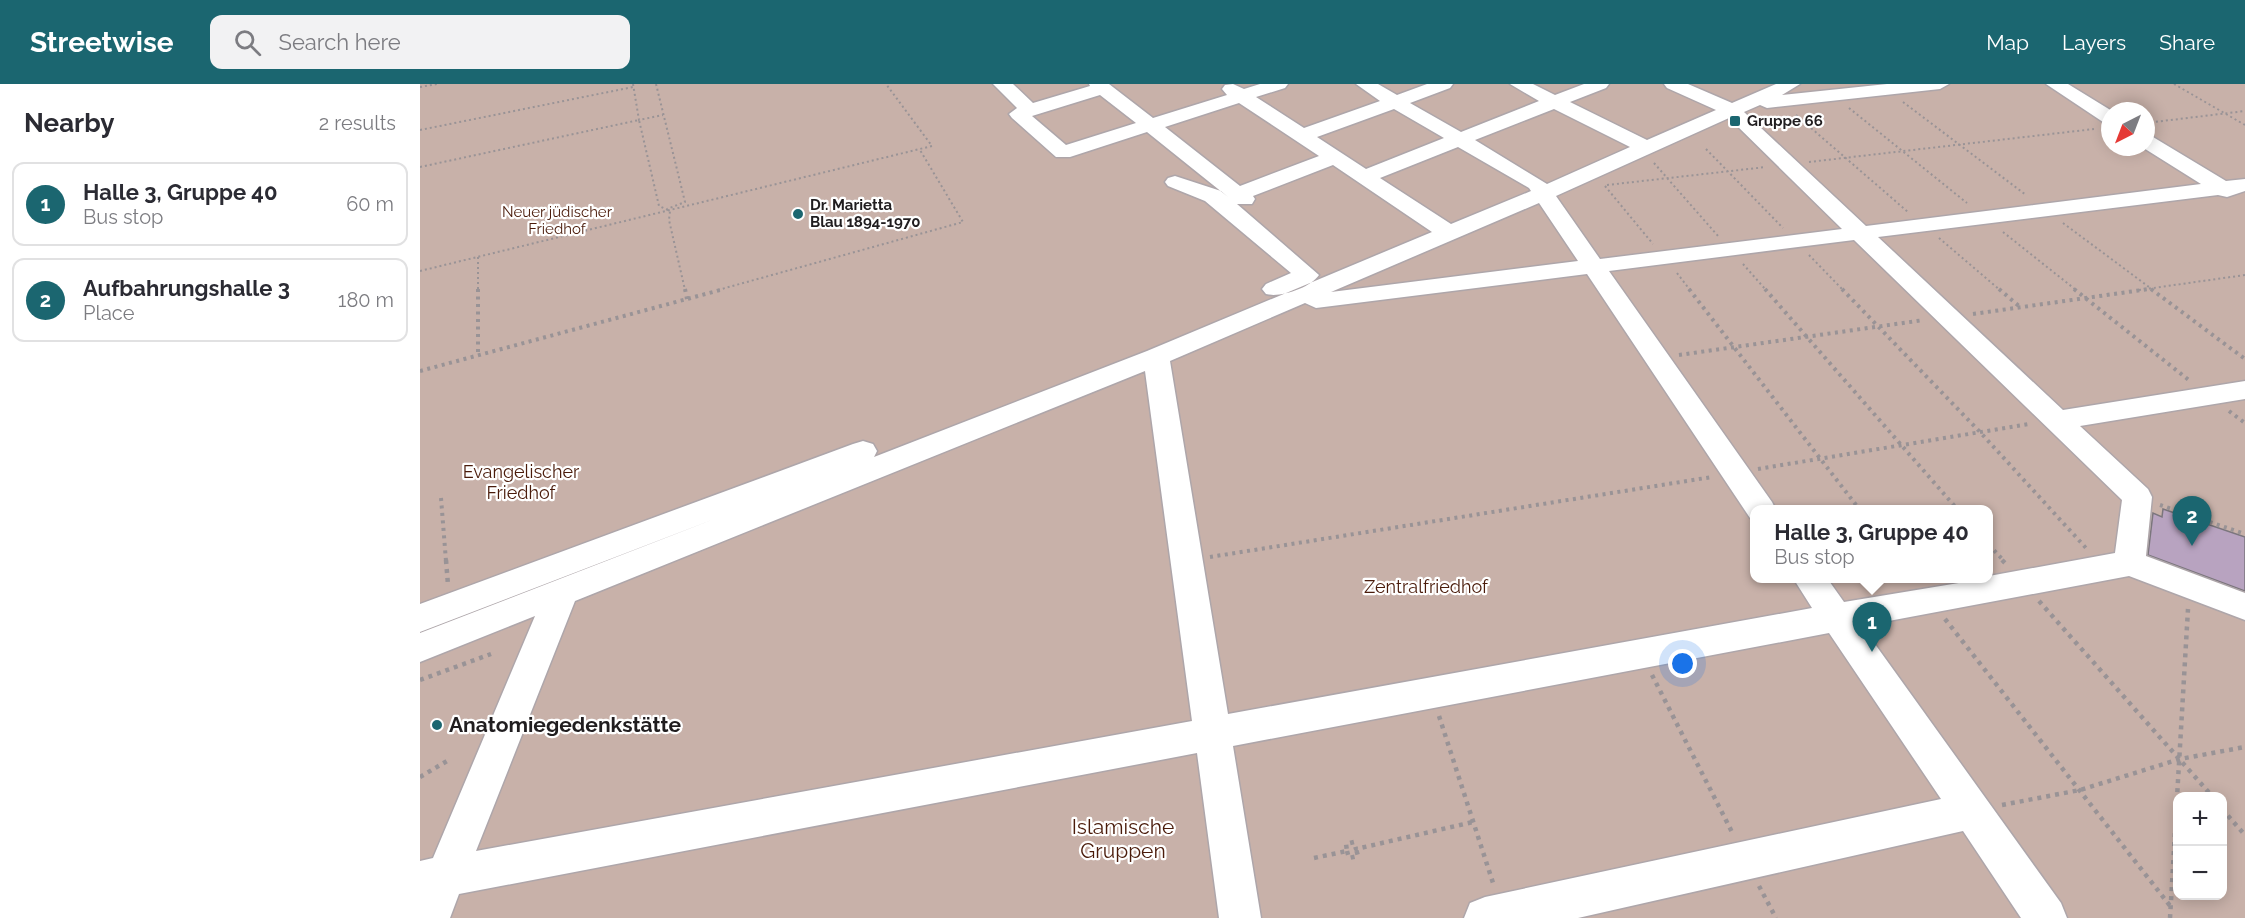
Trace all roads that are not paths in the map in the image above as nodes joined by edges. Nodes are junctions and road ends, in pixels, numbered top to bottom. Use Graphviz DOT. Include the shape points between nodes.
graph roads {
  1 [pos="1002,84"];
  2 [pos="1223,84"];
  3 [pos="1280,84"];
  4 [pos="1365,84"];
  5 [pos="1444,84"];
  6 [pos="1519,84"];
  7 [pos="1600,84"];
  8 [pos="1673,84"];
  9 [pos="1940,84"];
  10 [pos="2055,84"];
  11 [pos="1101,86"];
  12 [pos="1785,92"];
  13 [pos="1241,96"];
  14 [pos="1395,101"];
  15 [pos="1554,102"];
  16 [pos="1739,107"];
  17 [pos="1030,110"];
  18 [pos="2101,121"];
  19 [pos="1152,126"];
  20 [pos="1301,136"];
  21 [pos="1460,138"];
  22 [pos="1645,147"];
  23 [pos="2155,147"];
  24 [pos="1334,158"];
  25 [pos="1363,177"];
  26 [pos="1175,182"];
  27 [pos="2245,185"];
  28 [pos="2221,188"];
  29 [pos="1544,193"];
  30 [pos="1238,194"];
  31 [pos="2245,202"];
  32 [pos="1449,233"];
  33 [pos="1861,233"];
  34 [pos="1595,266"];
  35 [pos="1343,278"];
  36 [pos="1283,305"];
  37 [pos="1156,357"];
  38 [pos="2245,390"];
  39 [pos="2057,420"];
  40 [pos="1758,505"];
  41 [pos="2117,566"];
  42 [pos="1812,583"];
  43 [pos="562,592"];
  44 [pos="2245,607"];
  45 [pos="1835,617"];
  46 [pos="420,618"];
  47 [pos="420,648"];
  48 [pos="1213,733"];
  49 [pos="1972,811"];
  50 [pos="433,878"];
  51 [pos="1494,916"];
  52 [pos="429,918"];
  53 [pos="1240,918"];
  54 [pos="2046,918"];
  1 -- 17 [label="lane"];
  2 -- 13 [label="lane"];
  3 -- 13 [label="lane"];
  4 -- 14 [label="lane"];
  5 -- 14 [label="lane"];
  6 -- 15 [label="lane"];
  7 -- 15 [label="lane"];
  8 -- 16 [label="lane"];
  9 -- 12 [label="lane" via="1832,95"];
  10 -- 18 [label="lane"];
  11 -- 17 [label="lane"];
  11 -- 19 [label="lane"];
  12 -- 16 [label="lane"];
  13 -- 19 [label="lane"];
  13 -- 20 [label="lane"];
  14 -- 20 [label="lane"];
  14 -- 21 [label="lane"];
  15 -- 21 [label="lane"];
  15 -- 22 [label="lane"];
  16 -- 22 [label="lane"];
  16 -- 33 [label="lane" via="1787,164"];
  17 -- 19 [label="lane" via="1019,114 1063,153"];
  19 -- 30 [label="lane"];
  20 -- 24 [label="lane"];
  21 -- 25 [label="lane"];
  21 -- 29 [label="lane" via="1537,184"];
  22 -- 29 [label="lane"];
  23 -- 28 [label="lane"];
  24 -- 25 [label="lane"];
  24 -- 30 [label="lane"];
  25 -- 32 [label="lane"];
  26 -- 46 [label="lane" via="1213,196 1307,276 901,437"];
  27 -- 28 [label="lane"];
  28 -- 31 [label="lane"];
  28 -- 33 [label="lane"];
  29 -- 32 [label="lane"];
  29 -- 34 [label="lane"];
  30 -- 35 [label="lane"];
  32 -- 35 [label="lane"];
  33 -- 34 [label="lane"];
  33 -- 39 [label="lane"];
  34 -- 36 [label="lane"];
  34 -- 40 [label="lane"];
  35 -- 36 [label="lane"];
  36 -- 37 [label="lane"];
  37 -- 43 [label="lane"];
  37 -- 48 [label="lane"];
  38 -- 39 [label="lane"];
  39 -- 41 [label="lane" via="2137,497"];
  41 -- 44 [label="lane"];
  41 -- 45 [label="lane"];
  42 -- 45 [label="lane"];
  43 -- 47 [label="lane"];
  43 -- 50 [label="lane"];
  45 -- 48 [label="lane"];
  45 -- 49 [label="lane"];
  48 -- 50 [label="lane"];
  48 -- 53 [label="lane"];
  49 -- 51 [label="lane"];
  49 -- 54 [label="lane"];
  50 -- 52 [label="lane"];
}
